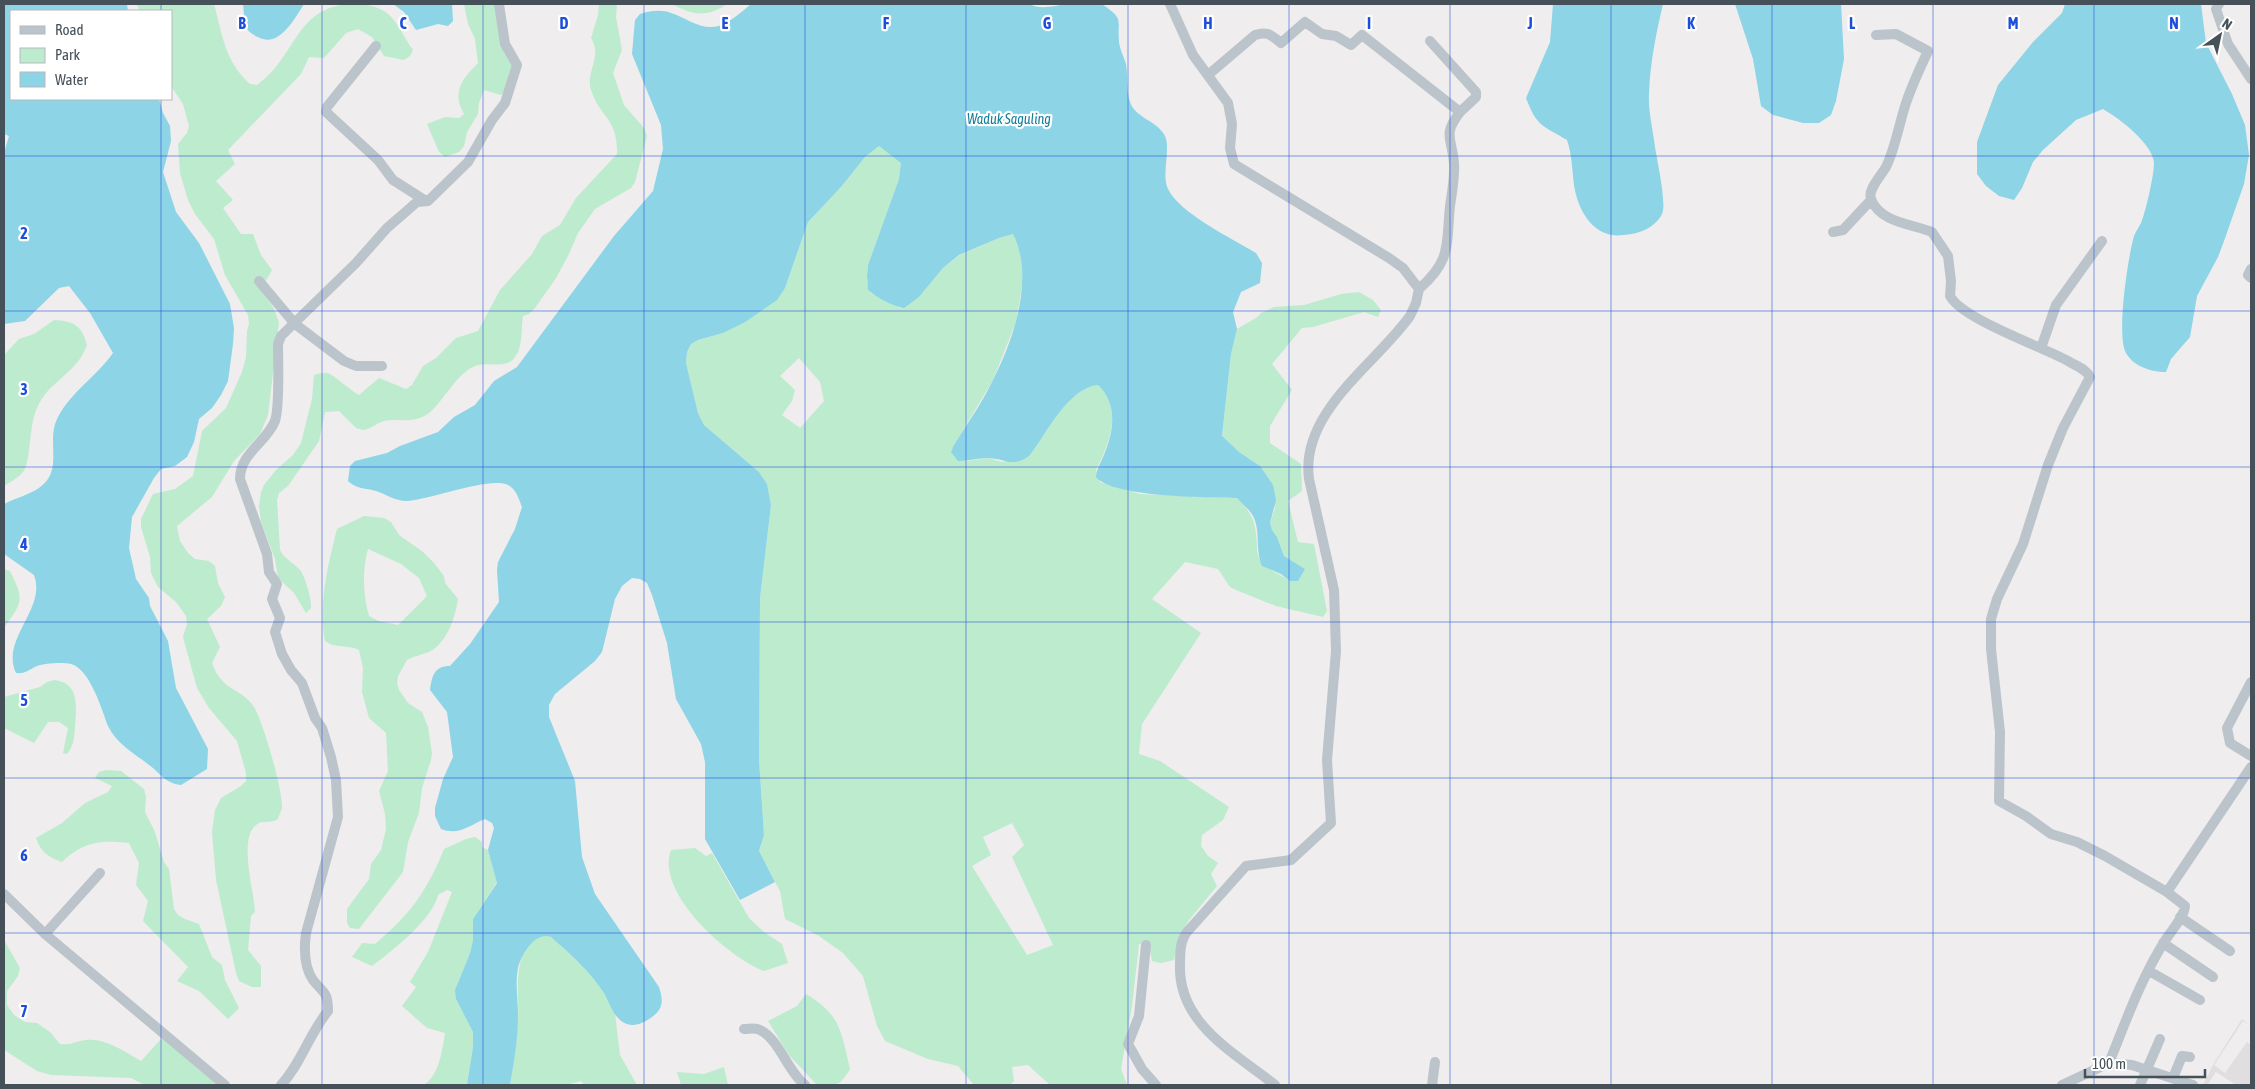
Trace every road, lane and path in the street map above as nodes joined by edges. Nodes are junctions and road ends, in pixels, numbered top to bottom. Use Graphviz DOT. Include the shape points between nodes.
graph roads {
  1 [pos="498,4"];
  2 [pos="1170,4"];
  3 [pos="2219,4"];
  4 [pos="1876,35"];
  5 [pos="1430,41"];
  6 [pos="376,46"];
  7 [pos="1208,76"];
  8 [pos="2251,79"];
  9 [pos="1460,112"];
  10 [pos="1871,200"];
  11 [pos="427,202"];
  12 [pos="1833,232"];
  13 [pos="2102,241"];
  14 [pos="2251,269"];
  15 [pos="2251,278"];
  16 [pos="259,281"];
  17 [pos="1419,289"];
  18 [pos="295,324"];
  19 [pos="2041,348"];
  20 [pos="382,366"];
  21 [pos="2251,682"];
  22 [pos="2251,756"];
  23 [pos="2251,766"];
  24 [pos="100,873"];
  25 [pos="2167,892"];
  26 [pos="4,894"];
  27 [pos="2180,917"];
  28 [pos="45,934"];
  29 [pos="2163,944"];
  30 [pos="1146,945"];
  31 [pos="2230,951"];
  32 [pos="2148,971"];
  33 [pos="2213,977"];
  34 [pos="2200,1000"];
  35 [pos="744,1030"];
  36 [pos="2160,1039"];
  37 [pos="2190,1057"];
  38 [pos="1435,1062"];
  39 [pos="2109,1063"];
  40 [pos="2147,1070"];
  41 [pos="2173,1078"];
  42 [pos="2083,1081"];
  43 [pos="225,1085"];
  44 [pos="281,1085"];
  45 [pos="805,1085"];
  46 [pos="1156,1085"];
  47 [pos="1275,1085"];
  48 [pos="1432,1085"];
  49 [pos="2062,1085"];
  50 [pos="2140,1085"];
  51 [pos="2192,1085"];
  1 -- 11 [label="street" via="505,44 517,65 505,103 468,162"];
  2 -- 7 [label="street" via="1193,56"];
  3 -- 8 [label="street" via="2216,9 2228,44"];
  4 -- 10 [label="street" via="1896,34 1928,51 1906,104 1886,167 1870,193"];
  5 -- 9 [label="street" via="1476,92 1476,97"];
  6 -- 11 [label="street" via="326,112 378,160 393,180"];
  7 -- 9 [label="street" via="1255,35 1269,33 1281,43 1308,23 1322,34 1336,36 1351,45 1362,35"];
  7 -- 17 [label="street" via="1223,94 1232,114 1230,148 1237,167 1389,258 1403,268"];
  9 -- 17 [label="street" via="1450,125 1448,136 1454,170 1446,253 1434,274"];
  10 -- 12 [label="street" via="1843,230"];
  10 -- 19 [label="street" via="1895,221 1932,232 1948,256 1949,291 1957,304"];
  11 -- 18 [label="street" via="417,202 387,228 356,264"];
  13 -- 19 [label="street" via="2056,305"];
  14 -- 15 [label="street" via="2248,275"];
  16 -- 18 [label="street"];
  17 -- 47 [label="street" via="1410,316 1328,412 1315,432 1308,453 1309,479 1334,590 1336,651 1327,760 1331,823 1291,860 1246,866 1182,940 1179,974 1198,1022"];
  18 -- 20 [label="street" via="350,365"];
  18 -- 44 [label="street" via="281,336 278,344 276,418 240,468 240,479 267,554 269,572 277,584 272,598 280,618 275,632 282,654 302,683 322,728 336,780 338,802 338,817 304,948 312,978 327,996 328,1011 316,1025 291,1074"];
  19 -- 25 [label="street" via="2085,370 2090,377 2048,464 2023,544 1991,619 2000,732 1999,799 2051,834 2077,842"];
  21 -- 22 [label="street" via="2227,734 2230,743"];
  23 -- 25 [label="street"];
  24 -- 28 [label="street"];
  25 -- 27 [label="street" via="2183,904"];
  26 -- 28 [label="street"];
  27 -- 29 [label="street"];
  27 -- 31 [label="street"];
  28 -- 43 [label="street"];
  29 -- 32 [label="street"];
  29 -- 33 [label="street"];
  30 -- 46 [label="street" via="1139,1016 1128,1044 1142,1069"];
  32 -- 34 [label="street"];
  32 -- 39 [label="street"];
  35 -- 45 [label="street" via="762,1030"];
  36 -- 40 [label="street"];
  37 -- 41 [label="street" via="2182,1056"];
  38 -- 48 [label="street"];
  39 -- 40 [label="street"];
  39 -- 42 [label="street"];
  40 -- 41 [label="street"];
  40 -- 50 [label="street"];
  41 -- 51 [label="street"];
  42 -- 49 [label="street"];
}
